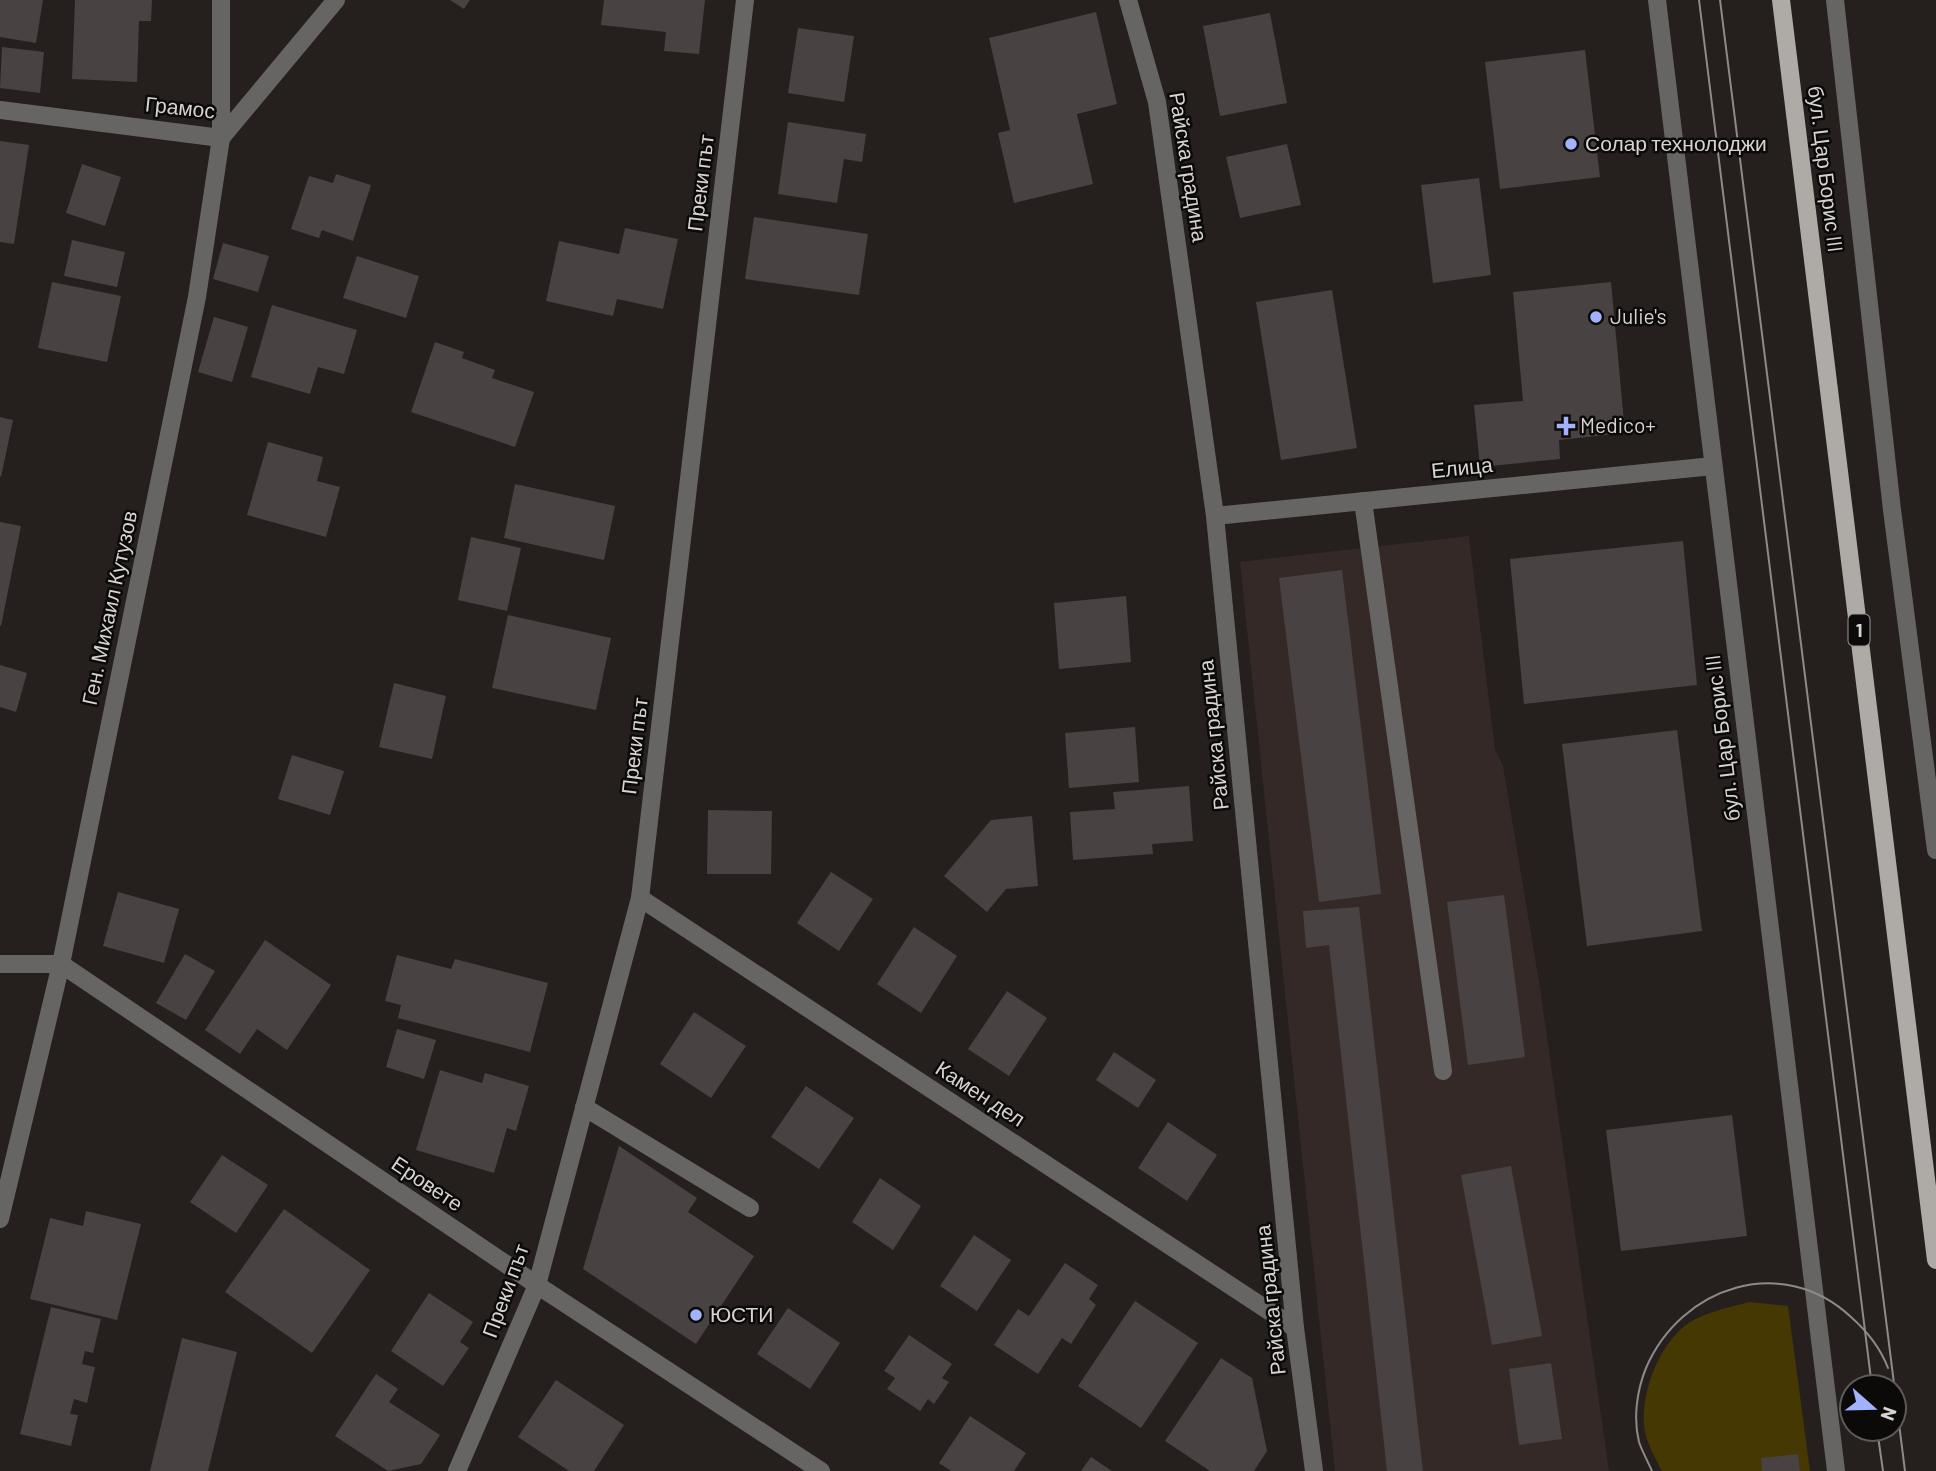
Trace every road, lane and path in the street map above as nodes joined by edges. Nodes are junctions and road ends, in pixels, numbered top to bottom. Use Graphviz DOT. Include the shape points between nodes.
graph roads {
  1 [pos="221,0"];
  2 [pos="336,0"];
  3 [pos="745,0"];
  4 [pos="1128,0"];
  5 [pos="1657,0"];
  6 [pos="1781,0"];
  7 [pos="1835,0"];
  8 [pos="0,110"];
  9 [pos="221,138"];
  10 [pos="1713,466"];
  11 [pos="1363,501"];
  12 [pos="1215,516"];
  13 [pos="1933,802"];
  14 [pos="1936,850"];
  15 [pos="640,898"];
  16 [pos="0,964"];
  17 [pos="61,964"];
  18 [pos="1443,1072"];
  19 [pos="584,1107"];
  20 [pos="750,1208"];
  21 [pos="0,1219"];
  22 [pos="1936,1260"];
  23 [pos="537,1285"];
  24 [pos="1296,1328"];
  25 [pos="457,1471"];
  26 [pos="821,1471"];
  27 [pos="1314,1471"];
  28 [pos="1836,1471"];
  1 -- 9 [label="street, Ген. Михаил Кутузов"];
  2 -- 9 [label="street, Грамос"];
  3 -- 15 [label="street, Преки път"];
  4 -- 12 [label="street, Райска градина" via="1157,102"];
  5 -- 10 [label="street, бул. Цар Борис III"];
  6 -- 22 [label="main road, бул. Цар Борис III / 1"];
  7 -- 13 [label="street, бул. Цар Борис III" via="1892,510"];
  8 -- 9 [label="street, Грамос"];
  9 -- 17 [label="street, Ген. Михаил Кутузов" via="197,297"];
  10 -- 11 [label="street, Елица"];
  10 -- 28 [label="street, бул. Цар Борис III"];
  11 -- 12 [label="street, Елица"];
  11 -- 18 [label="street"];
  12 -- 24 [label="street, Райска градина"];
  13 -- 14 [label="street, бул. Цар Борис III"];
  15 -- 19 [label="street, Преки път"];
  15 -- 24 [label="street, Камен дел"];
  16 -- 17 [label="street"];
  17 -- 21 [label="street, Ген. Михаил Кутузов"];
  17 -- 23 [label="street, Еровете"];
  19 -- 20 [label="street"];
  19 -- 23 [label="street, Преки път"];
  23 -- 25 [label="street, Преки път"];
  23 -- 26 [label="street, Еровете"];
  24 -- 27 [label="street, Райска градина"];
}
